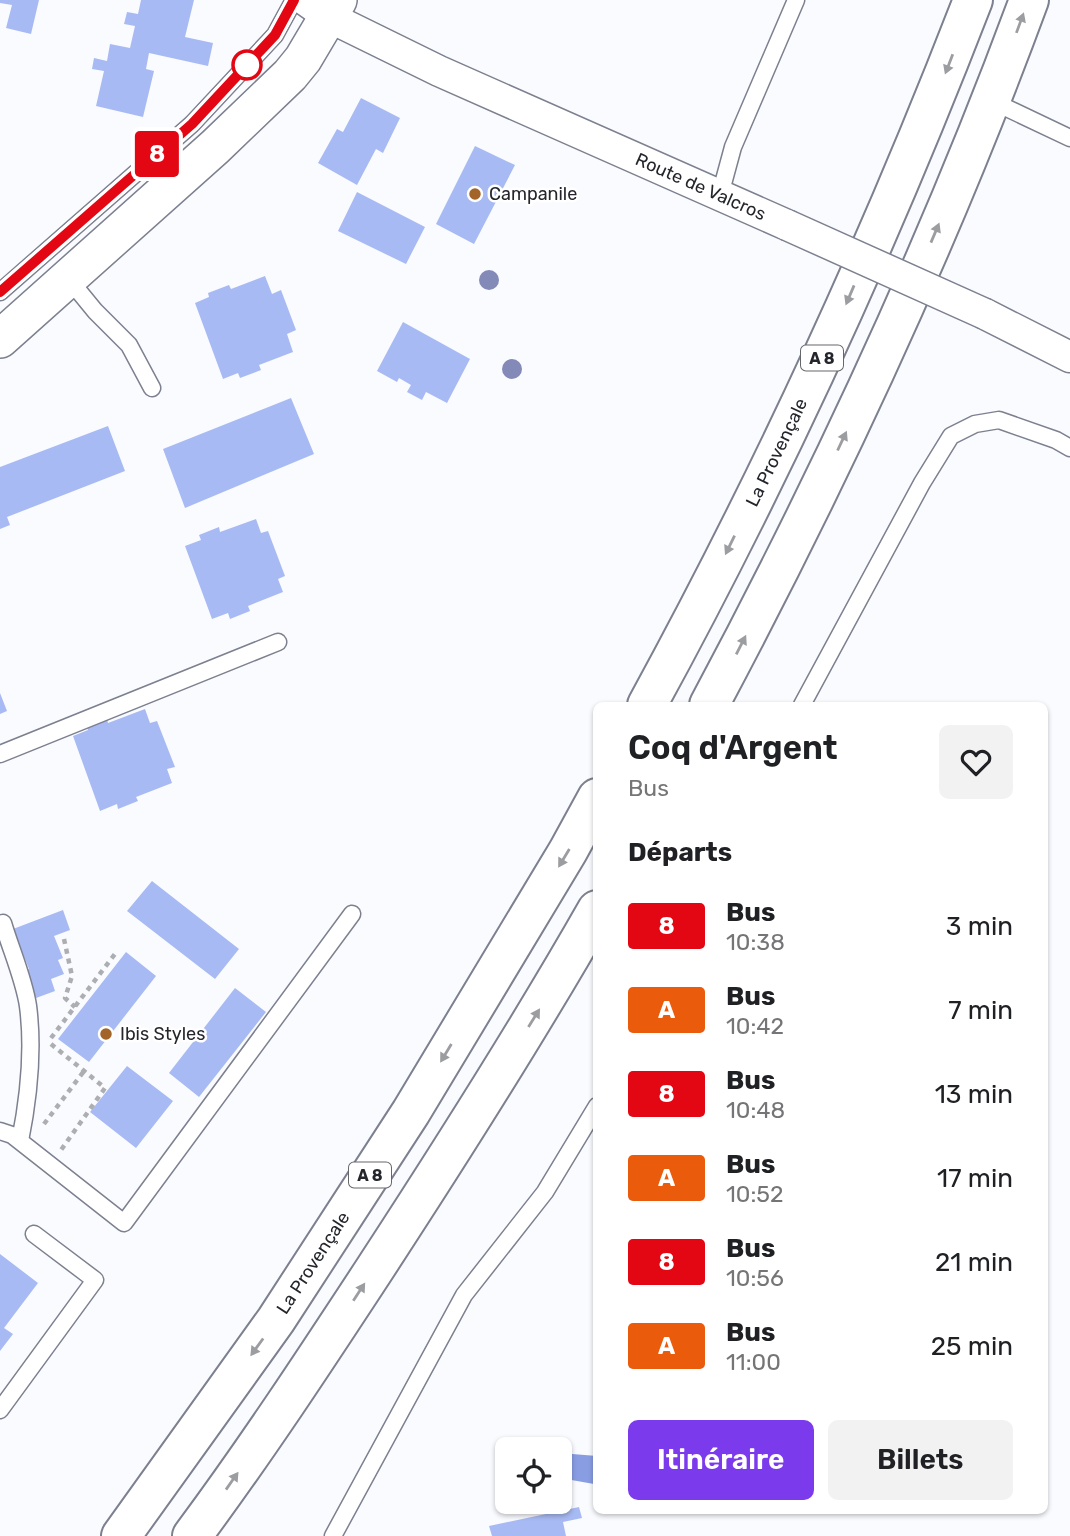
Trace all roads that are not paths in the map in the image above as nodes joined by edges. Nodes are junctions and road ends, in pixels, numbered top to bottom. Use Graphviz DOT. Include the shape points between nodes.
graph roads {
  1 [pos="294,0"];
  2 [pos="796,0"];
  3 [pos="974,0"];
  4 [pos="1029,0"];
  5 [pos="324,6"];
  6 [pos="992,101"];
  7 [pos="1070,138"];
  8 [pos="720,195"];
  9 [pos="68,278"];
  10 [pos="0,292"];
  11 [pos="0,339"];
  12 [pos="1070,357"];
  13 [pos="152,388"];
  14 [pos="1070,448"];
  15 [pos="278,642"];
  16 [pos="649,702"];
  17 [pos="711,702"];
  18 [pos="804,702"];
  19 [pos="0,754"];
  20 [pos="593,805"];
  21 [pos="352,914"];
  22 [pos="593,917"];
  23 [pos="3,923"];
  24 [pos="593,1113"];
  25 [pos="0,1131"];
  26 [pos="23,1144"];
  27 [pos="34,1234"];
  28 [pos="0,1410"];
  29 [pos="121,1536"];
  30 [pos="192,1536"];
  31 [pos="333,1536"];
  1 -- 10 [label="lane" via="275,35 192,124"];
  2 -- 8 [label="lane" via="733,147"];
  3 -- 16 [label="highway, La Provençale / A 8, one-way" via="820,363"];
  6 -- 4 [label="highway, one-way"];
  5 -- 8 [label="street, Route de Valcros" via="439,71"];
  5 -- 9 [label="street" via="303,59 282,83"];
  6 -- 7 [label="lane"];
  17 -- 6 [label="highway, one-way" via="837,452"];
  8 -- 12 [label="street, Route de Valcros, bridge"];
  9 -- 11 [label="street"];
  9 -- 13 [label="lane" via="129,345"];
  14 -- 18 [label="lane" via="999,421 975,424 951,436"];
  15 -- 19 [label="lane"];
  20 -- 29 [label="highway, La Provençale / A 8, one-way" via="411,1112 276,1320"];
  21 -- 26 [label="lane" via="124,1223"];
  30 -- 22 [label="highway, one-way" via="289,1400 392,1242 534,1019"];
  23 -- 26 [label="lane" via="28,1004 32,1054"];
  24 -- 31 [label="lane" via="545,1192 464,1295"];
  25 -- 26 [label="lane"];
  27 -- 28 [label="lane" via="94,1280"];
}
